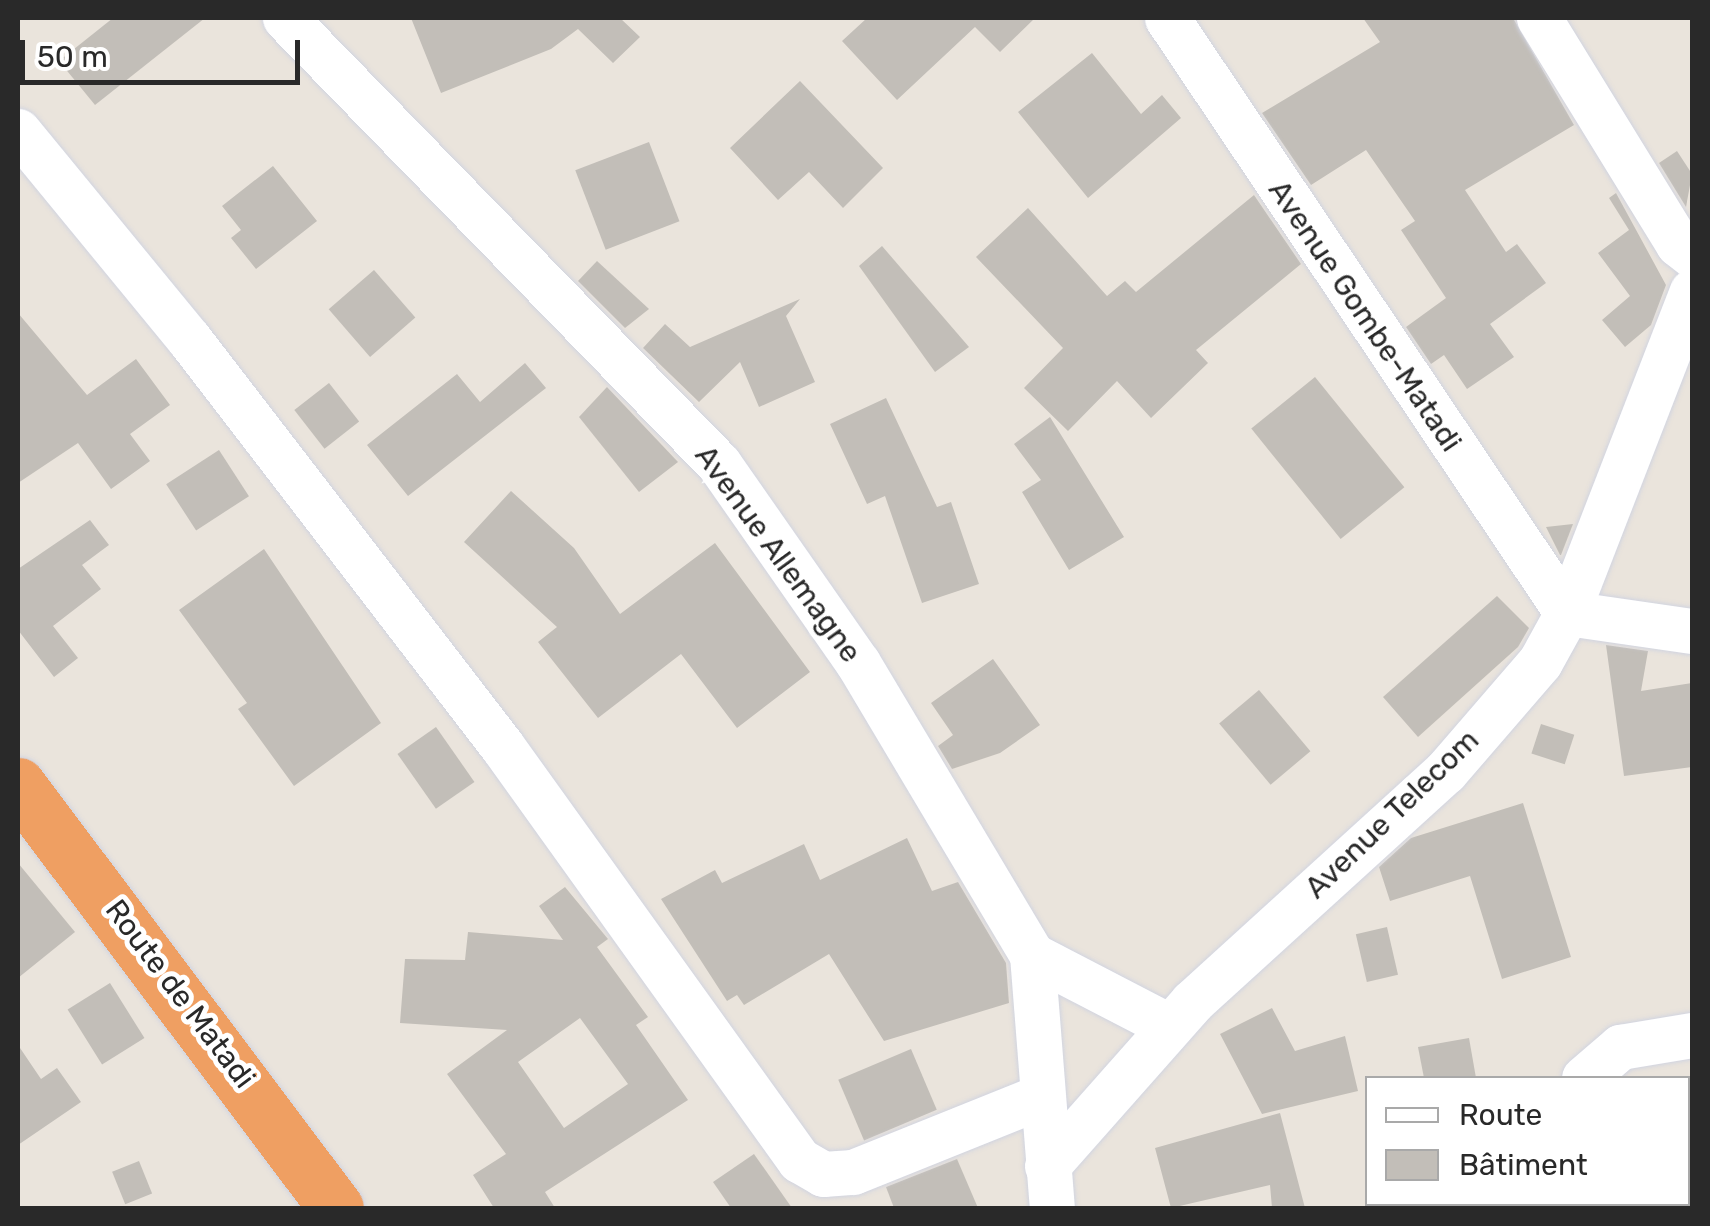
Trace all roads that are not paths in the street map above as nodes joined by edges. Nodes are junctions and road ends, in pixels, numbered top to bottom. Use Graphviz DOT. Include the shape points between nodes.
graph roads {
  1 [pos="285,18"];
  2 [pos="1167,18"];
  3 [pos="1539,18"];
  4 [pos="18,131"];
  5 [pos="1692,255"];
  6 [pos="1692,291"];
  7 [pos="1567,613"];
  8 [pos="1692,632"];
  9 [pos="18,784"];
  10 [pos="1032,956"];
  11 [pos="1169,1026"];
  12 [pos="1692,1035"];
  13 [pos="1586,1076"];
  14 [pos="1040,1096"];
  15 [pos="1049,1187"];
  16 [pos="336,1208"];
  1 -- 10 [label="street, Avenue Allemagne" via="719,464 858,662"];
  2 -- 7 [label="street, Avenue Gombe-Matadi"];
  3 -- 5 [label="street" via="1678,244"];
  4 -- 14 [label="street" via="190,338 502,746 799,1160 823,1174 853,1172"];
  6 -- 7 [label="street, Avenue Telecom"];
  7 -- 8 [label="street"];
  7 -- 11 [label="street, Avenue Telecom" via="1540,662 1445,772"];
  9 -- 16 [label="highway, Route de Matadi"];
  10 -- 11 [label="street"];
  10 -- 14 [label="street, Avenue Allemagne"];
  11 -- 15 [label="street, Avenue Telecom"];
  12 -- 13 [label="street" via="1620,1047"];
  14 -- 15 [label="street, Avenue Allemagne"];
}
